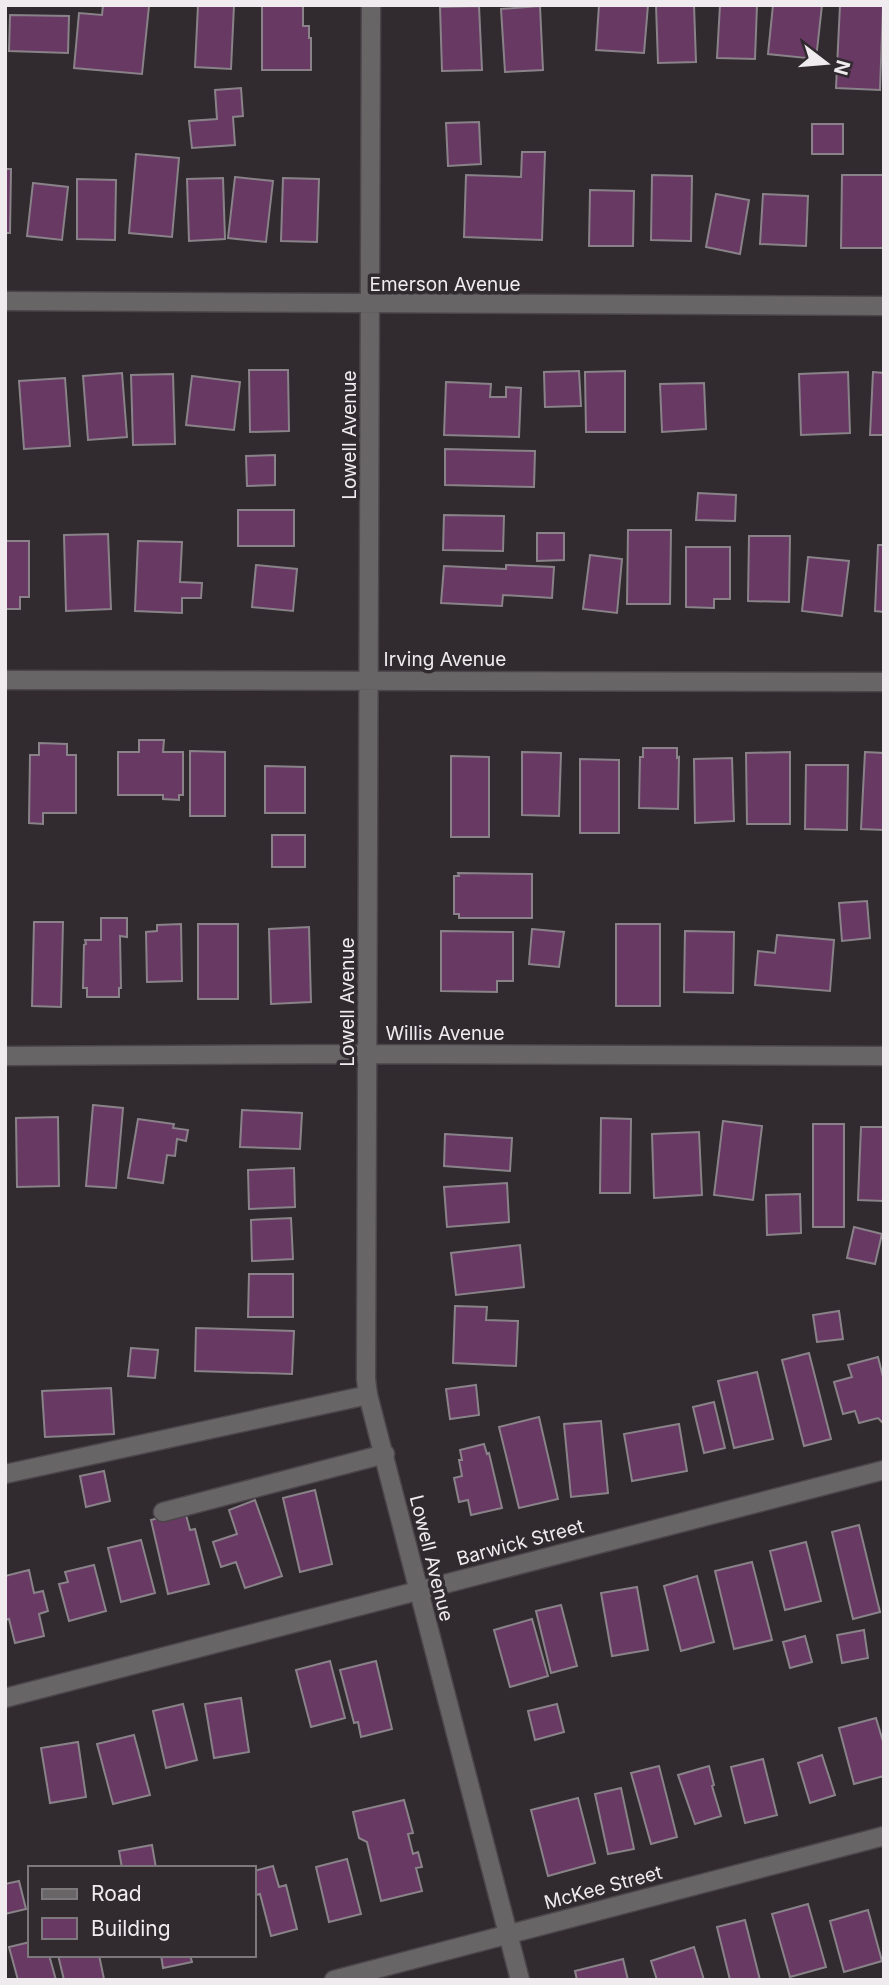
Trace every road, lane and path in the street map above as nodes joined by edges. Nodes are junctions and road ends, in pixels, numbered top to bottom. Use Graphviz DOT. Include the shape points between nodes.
graph roads {
  1 [pos="371,5"];
  2 [pos="5,301"];
  3 [pos="370,305"];
  4 [pos="884,306"];
  5 [pos="5,680"];
  6 [pos="369,680"];
  7 [pos="884,682"];
  8 [pos="367,1054"];
  9 [pos="5,1056"];
  10 [pos="884,1056"];
  11 [pos="368,1395"];
  12 [pos="385,1454"];
  13 [pos="884,1469"];
  14 [pos="5,1474"];
  15 [pos="163,1512"];
  16 [pos="418,1590"];
  17 [pos="5,1698"];
  18 [pos="884,1836"];
  19 [pos="508,1933"];
  20 [pos="334,1980"];
  21 [pos="520,1980"];
  1 -- 3 [label="street, Lowell Avenue"];
  2 -- 3 [label="street, Emerson Avenue"];
  3 -- 4 [label="street, Emerson Avenue"];
  3 -- 6 [label="street, Lowell Avenue"];
  5 -- 6 [label="street, Irving Avenue"];
  6 -- 7 [label="street, Irving Avenue"];
  6 -- 8 [label="street, Lowell Avenue"];
  8 -- 9 [label="street, Willis Avenue"];
  8 -- 10 [label="street, Willis Avenue"];
  8 -- 11 [label="street, Lowell Avenue"];
  11 -- 12 [label="street, Lowell Avenue"];
  11 -- 14 [label="street"];
  12 -- 15 [label="street"];
  12 -- 16 [label="street, Lowell Avenue"];
  13 -- 16 [label="street, Barwick Street"];
  16 -- 17 [label="street, Barwick Street"];
  16 -- 19 [label="street, Lowell Avenue"];
  18 -- 19 [label="street, McKee Street"];
  19 -- 20 [label="street, McKee Street"];
  19 -- 21 [label="street, Lowell Avenue"];
}
